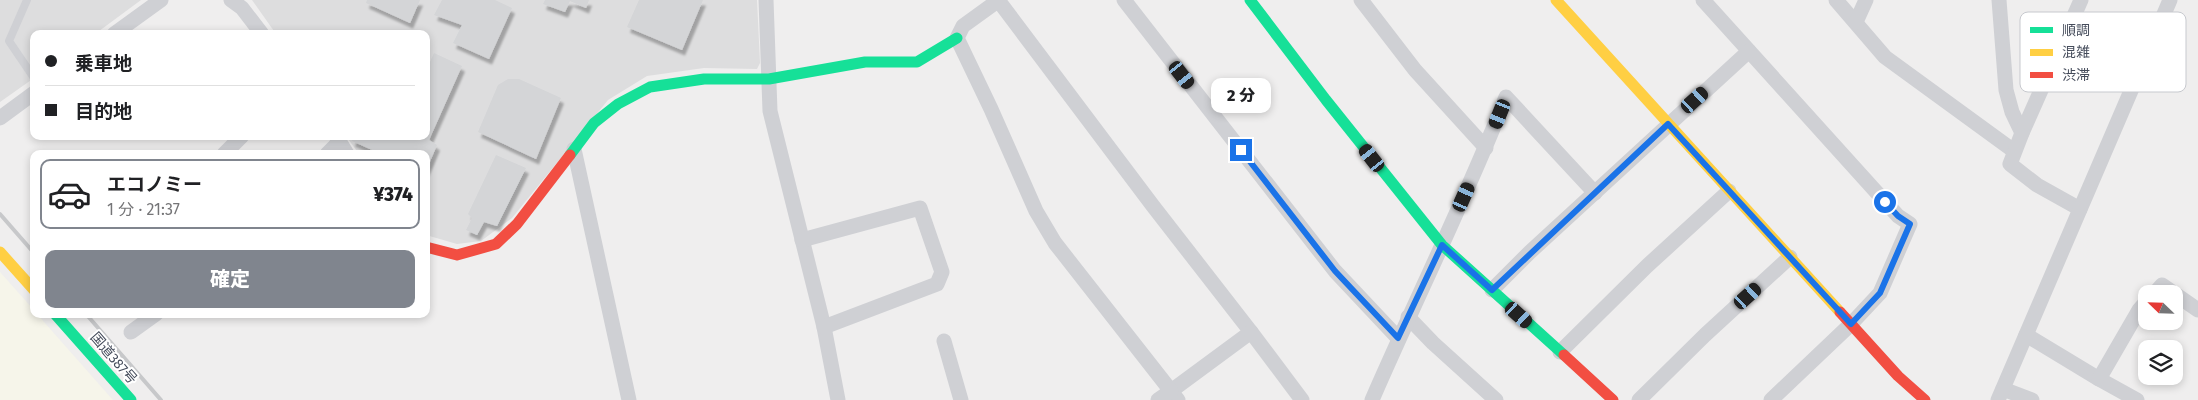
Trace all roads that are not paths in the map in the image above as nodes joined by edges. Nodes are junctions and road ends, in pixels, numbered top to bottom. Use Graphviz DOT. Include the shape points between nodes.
graph roads {
  1 [pos="27,0"];
  2 [pos="161,0"];
  3 [pos="231,0"];
  4 [pos="766,0"];
  5 [pos="998,0"];
  6 [pos="1124,0"];
  7 [pos="1250,0"];
  8 [pos="1361,0"];
  9 [pos="1556,0"];
  10 [pos="1703,0"];
  11 [pos="1836,0"];
  12 [pos="1866,0"];
  13 [pos="1999,0"];
  14 [pos="2082,0"];
  15 [pos="2170,0"];
  16 [pos="2077,12"];
  17 [pos="2165,12"];
  18 [pos="1856,22"];
  19 [pos="120,30"];
  20 [pos="259,30"];
  21 [pos="0,37"];
  22 [pos="956,38"];
  23 [pos="9,42"];
  24 [pos="1749,50"];
  25 [pos="30,72"];
  26 [pos="769,79"];
  27 [pos="2040,92"];
  28 [pos="2130,92"];
  29 [pos="30,96"];
  30 [pos="0,118"];
  31 [pos="1668,124"];
  32 [pos="2022,133"];
  33 [pos="238,140"];
  34 [pos="1486,148"];
  35 [pos="574,149"];
  36 [pos="228,150"];
  37 [pos="2014,151"];
  38 [pos="1729,191"];
  39 [pos="1595,193"];
  40 [pos="2080,209"];
  41 [pos="802,240"];
  42 [pos="1442,245"];
  43 [pos="430,248"];
  44 [pos="1,254"];
  45 [pos="1790,257"];
  46 [pos="30,286"];
  47 [pos="1492,290"];
  48 [pos="2183,300"];
  49 [pos="2198,310"];
  50 [pos="2138,312"];
  51 [pos="1408,317"];
  52 [pos="61,318"];
  53 [pos="150,318"];
  54 [pos="1851,324"];
  55 [pos="824,326"];
  56 [pos="131,332"];
  57 [pos="1251,332"];
  58 [pos="2026,334"];
  59 [pos="1398,338"];
  60 [pos="944,340"];
  61 [pos="1560,352"];
  62 [pos="2099,379"];
  63 [pos="1174,395"];
  64 [pos="2000,395"];
  65 [pos="1376,398"];
  66 [pos="131,400"];
  67 [pos="629,400"];
  68 [pos="838,400"];
  69 [pos="961,400"];
  70 [pos="1158,400"];
  71 [pos="1302,400"];
  72 [pos="1496,400"];
  73 [pos="1612,400"];
  74 [pos="1639,400"];
  75 [pos="1771,400"];
  76 [pos="1925,400"];
  77 [pos="2032,400"];
  78 [pos="2137,400"];
  1 -- 23 [label="lane"];
  2 -- 19 [label="street"];
  3 -- 20 [label="street" via="242,8"];
  4 -- 26 [label="street"];
  5 -- 22 [label="street" via="963,26"];
  5 -- 57 [label="street"];
  6 -- 59 [label="street" via="1335,271"];
  7 -- 42 [label="main road"];
  8 -- 34 [label="street" via="1416,70"];
  9 -- 31 [label="main road"];
  10 -- 24 [label="street"];
  11 -- 18 [label="street"];
  12 -- 18 [label="street"];
  13 -- 32 [label="street" via="2006,90"];
  14 -- 16 [label="street"];
  15 -- 17 [label="street"];
  18 -- 37 [label="street" via="1885,58"];
  21 -- 23 [label="lane"];
  22 -- 26 [label="main road" via="917,62 865,62"];
  22 -- 63 [label="street" via="1036,211 1055,243"];
  23 -- 25 [label="lane"];
  24 -- 31 [label="street"];
  24 -- 54 [label="street" via="1898,216 1910,224 1880,293"];
  26 -- 35 [label="main road" via="704,79 650,87 618,104 594,123"];
  26 -- 41 [label="street" via="770,112"];
  27 -- 32 [label="street"];
  28 -- 40 [label="street"];
  29 -- 30 [label="street"];
  31 -- 38 [label="main road"];
  31 -- 39 [label="street"];
  32 -- 37 [label="street"];
  33 -- 36 [label="street"];
  34 -- 39 [label="street" via="1506,97"];
  34 -- 42 [label="street"];
  35 -- 43 [label="main road" via="517,224 496,244 457,255"];
  35 -- 67 [label="street"];
  37 -- 40 [label="street" via="2010,164 2037,185"];
  38 -- 45 [label="main road"];
  38 -- 61 [label="street"];
  39 -- 47 [label="street"];
  40 -- 58 [label="street"];
  41 -- 55 [label="street"];
  41 -- 55 [label="street" via="920,208 942,272 937,284"];
  42 -- 47 [label="main road"];
  42 -- 51 [label="street"];
  44 -- 46 [label="main road"];
  45 -- 54 [label="main road"];
  45 -- 74 [label="street"];
  47 -- 61 [label="main road"];
  48 -- 49 [label="street"];
  50 -- 62 [label="street"];
  51 -- 59 [label="street"];
  51 -- 72 [label="street"];
  52 -- 66 [label="main road, 国道387号"];
  53 -- 56 [label="street"];
  54 -- 75 [label="street"];
  54 -- 76 [label="main road" via="1898,376"];
  55 -- 68 [label="street"];
  57 -- 63 [label="street"];
  57 -- 71 [label="street"];
  58 -- 62 [label="street"];
  58 -- 64 [label="street"];
  59 -- 65 [label="street"];
  60 -- 69 [label="street"];
  61 -- 73 [label="main road"];
  62 -- 78 [label="street"];
  63 -- 70 [label="street"];
  64 -- 77 [label="street"];
}
